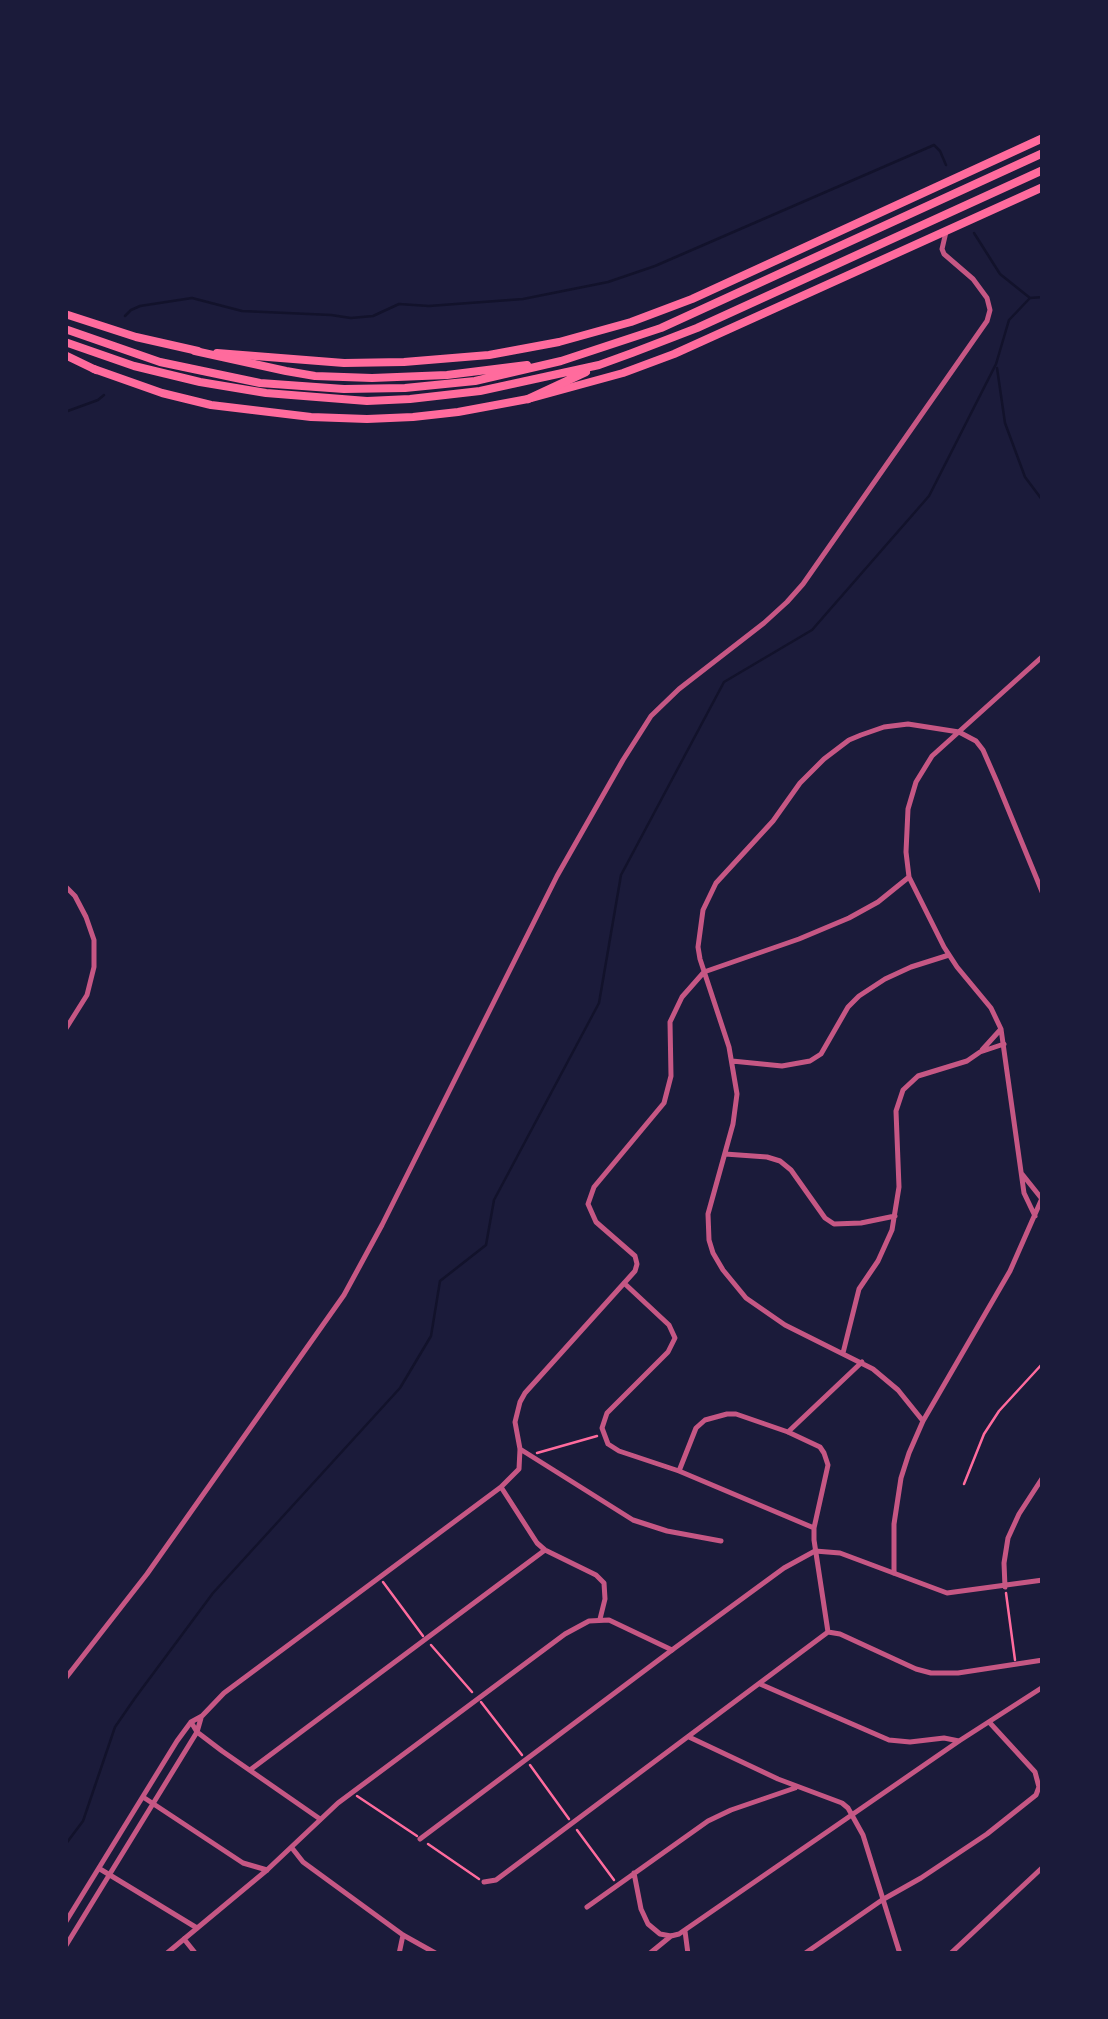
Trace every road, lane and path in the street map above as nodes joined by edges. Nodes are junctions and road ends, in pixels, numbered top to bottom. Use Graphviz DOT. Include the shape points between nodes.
graph roads {
  1 [pos="1043,138"];
  2 [pos="1043,153"];
  3 [pos="1043,170"];
  4 [pos="1043,186"];
  5 [pos="947,229"];
  6 [pos="65,314"];
  7 [pos="65,329"];
  8 [pos="65,342"];
  9 [pos="195,351"];
  10 [pos="65,357"];
  11 [pos="561,360"];
  12 [pos="599,365"];
  13 [pos="528,399"];
  14 [pos="1043,656"];
  15 [pos="959,732"];
  16 [pos="909,877"];
  17 [pos="65,886"];
  18 [pos="1043,894"];
  19 [pos="949,955"];
  20 [pos="704,972"];
  21 [pos="1001,1029"];
  22 [pos="65,1030"];
  23 [pos="1004,1044"];
  24 [pos="980,1052"];
  25 [pos="732,1061"];
  26 [pos="725,1154"];
  27 [pos="1021,1171"];
  28 [pos="1042,1198"];
  29 [pos="895,1216"];
  30 [pos="1035,1216"];
  31 [pos="624,1283"];
  32 [pos="843,1353"];
  33 [pos="862,1362"];
  34 [pos="1043,1363"];
  35 [pos="923,1421"];
  36 [pos="788,1432"];
  37 [pos="603,1434"];
  38 [pos="520,1449"];
  39 [pos="531,1455"];
  40 [pos="679,1471"];
  41 [pos="1043,1477"];
  42 [pos="964,1484"];
  43 [pos="501,1487"];
  44 [pos="814,1528"];
  45 [pos="721,1541"];
  46 [pos="545,1550"];
  47 [pos="816,1551"];
  48 [pos="894,1574"];
  49 [pos="379,1576"];
  50 [pos="1043,1580"];
  51 [pos="1005,1587"];
  52 [pos="600,1619"];
  53 [pos="828,1632"];
  54 [pos="425,1638"];
  55 [pos="672,1650"];
  56 [pos="1043,1660"];
  57 [pos="1016,1663"];
  58 [pos="65,1680"];
  59 [pos="760,1684"];
  60 [pos="1043,1687"];
  61 [pos="478,1698"];
  62 [pos="202,1716"];
  63 [pos="191,1722"];
  64 [pos="989,1723"];
  65 [pos="198,1732"];
  66 [pos="689,1736"];
  67 [pos="959,1741"];
  68 [pos="526,1759"];
  69 [pos="250,1770"];
  70 [pos="798,1788"];
  71 [pos="352,1792"];
  72 [pos="143,1797"];
  73 [pos="153,1804"];
  74 [pos="853,1814"];
  75 [pos="320,1819"];
  76 [pos="571,1822"];
  77 [pos="420,1838"];
  78 [pos="292,1848"];
  79 [pos="282,1856"];
  80 [pos="243,1862"];
  81 [pos="302,1862"];
  82 [pos="1043,1867"];
  83 [pos="100,1869"];
  84 [pos="267,1870"];
  85 [pos="634,1872"];
  86 [pos="110,1874"];
  87 [pos="254,1881"];
  88 [pos="484,1882"];
  89 [pos="618,1885"];
  90 [pos="882,1900"];
  91 [pos="586,1908"];
  92 [pos="65,1923"];
  93 [pos="197,1928"];
  94 [pos="685,1931"];
  95 [pos="402,1935"];
  96 [pos="671,1936"];
  97 [pos="184,1939"];
  98 [pos="65,1947"];
  99 [pos="166,1954"];
  100 [pos="196,1954"];
  101 [pos="399,1954"];
  102 [pos="437,1954"];
  103 [pos="649,1954"];
  104 [pos="688,1954"];
  105 [pos="804,1954"];
  106 [pos="900,1954"];
  107 [pos="950,1954"];
  1 -- 9 [label="main road" via="680,304 559,342 404,362"];
  2 -- 11 [label="main road" via="661,328"];
  3 -- 12 [label="main road" via="697,328"];
  4 -- 5 [label="main road"];
  5 -- 13 [label="main road" via="674,354"];
  5 -- 58 [label="street" via="944,254 987,298 987,321 795,593 651,716 557,876 344,1295"];
  6 -- 9 [label="main road"];
  7 -- 11 [label="main road" via="182,368 311,388 451,384"];
  8 -- 12 [label="main road" via="200,382 340,400 452,395"];
  9 -- 11 [label="main road" via="314,376 372,378"];
  10 -- 13 [label="main road" via="211,405 312,417 412,417"];
  12 -- 13 [label="main road"];
  14 -- 15 [label="street"];
  15 -- 16 [label="street" via="916,782 907,820"];
  15 -- 18 [label="street" via="983,750"];
  15 -- 20 [label="street" via="884,727 849,740 812,770 708,896 698,947"];
  16 -- 19 [label="street"];
  16 -- 20 [label="street" via="849,918"];
  17 -- 22 [label="street" via="86,916 94,967"];
  19 -- 21 [label="street"];
  19 -- 25 [label="street" via="885,978 858,996 810,1061"];
  20 -- 25 [label="street"];
  20 -- 31 [label="street" via="670,1022 664,1103 590,1195 596,1222 635,1256 635,1270"];
  21 -- 23 [label="street"];
  21 -- 24 [label="street"];
  23 -- 24 [label="street"];
  23 -- 27 [label="street"];
  24 -- 29 [label="street" via="918,1076 903,1090 896,1112"];
  25 -- 26 [label="street" via="735,1114"];
  26 -- 29 [label="street" via="780,1161 834,1224"];
  26 -- 32 [label="street" via="708,1214 709,1240 722,1270 760,1308"];
  27 -- 28 [label="street"];
  27 -- 30 [label="street"];
  28 -- 30 [label="street"];
  29 -- 32 [label="street" via="885,1248 859,1289"];
  30 -- 35 [label="street"];
  31 -- 37 [label="street" via="670,1325 674,1338 607,1413"];
  31 -- 38 [label="street" via="525,1393 516,1422"];
  32 -- 33 [label="street"];
  33 -- 35 [label="street"];
  33 -- 36 [label="street"];
  34 -- 42 [label="path" via="999,1411"];
  35 -- 48 [label="street" via="898,1494"];
  36 -- 40 [label="street" via="736,1414 715,1416 696,1428"];
  36 -- 44 [label="street" via="820,1447 827,1459"];
  37 -- 39 [label="path"];
  37 -- 40 [label="street" via="613,1448"];
  38 -- 39 [label="street"];
  38 -- 43 [label="street" via="519,1469"];
  39 -- 45 [label="street" via="633,1520"];
  40 -- 44 [label="street"];
  41 -- 51 [label="street" via="1008,1538"];
  43 -- 46 [label="street"];
  43 -- 49 [label="street"];
  44 -- 47 [label="street"];
  46 -- 52 [label="street" via="604,1583"];
  46 -- 54 [label="street"];
  47 -- 48 [label="street"];
  47 -- 53 [label="street"];
  47 -- 55 [label="street"];
  48 -- 51 [label="street" via="947,1594"];
  49 -- 54 [label="path"];
  49 -- 62 [label="street"];
  50 -- 51 [label="street"];
  51 -- 57 [label="path"];
  52 -- 55 [label="street"];
  52 -- 61 [label="street" via="565,1634"];
  53 -- 57 [label="street" via="930,1673"];
  53 -- 59 [label="street"];
  54 -- 61 [label="path"];
  54 -- 69 [label="street"];
  55 -- 68 [label="street"];
  56 -- 57 [label="street"];
  59 -- 66 [label="street"];
  59 -- 67 [label="street" via="889,1740"];
  60 -- 64 [label="street"];
  61 -- 68 [label="path"];
  61 -- 71 [label="street"];
  62 -- 63 [label="street"];
  62 -- 65 [label="street"];
  63 -- 65 [label="street"];
  63 -- 72 [label="street"];
  64 -- 67 [label="street"];
  64 -- 90 [label="street" via="1031,1767 1036,1795"];
  65 -- 69 [label="street"];
  65 -- 73 [label="street"];
  66 -- 70 [label="street"];
  66 -- 76 [label="street"];
  67 -- 74 [label="street"];
  68 -- 76 [label="path"];
  68 -- 77 [label="street"];
  69 -- 75 [label="street"];
  70 -- 74 [label="street" via="842,1802"];
  70 -- 85 [label="street" via="708,1821"];
  71 -- 75 [label="street"];
  71 -- 77 [label="path"];
  72 -- 73 [label="street"];
  72 -- 83 [label="street"];
  73 -- 80 [label="street"];
  73 -- 86 [label="street"];
  74 -- 90 [label="street"];
  74 -- 94 [label="street"];
  75 -- 78 [label="street"];
  76 -- 88 [label="street" via="496,1880"];
  76 -- 89 [label="path"];
  77 -- 88 [label="path"];
  78 -- 79 [label="street"];
  78 -- 81 [label="street"];
  79 -- 81 [label="street"];
  79 -- 84 [label="street"];
  80 -- 84 [label="street"];
  80 -- 87 [label="street"];
  81 -- 95 [label="street"];
  82 -- 107 [label="street"];
  83 -- 86 [label="street"];
  83 -- 92 [label="street"];
  84 -- 87 [label="street"];
  85 -- 89 [label="street"];
  85 -- 96 [label="street" via="648,1924"];
  86 -- 93 [label="street"];
  86 -- 98 [label="street"];
  87 -- 93 [label="street"];
  89 -- 91 [label="street"];
  90 -- 105 [label="street"];
  90 -- 106 [label="street"];
  93 -- 97 [label="street"];
  94 -- 96 [label="street"];
  94 -- 104 [label="street"];
  95 -- 101 [label="street"];
  95 -- 102 [label="street"];
  96 -- 103 [label="street"];
  97 -- 99 [label="street"];
  97 -- 100 [label="street"];
}
